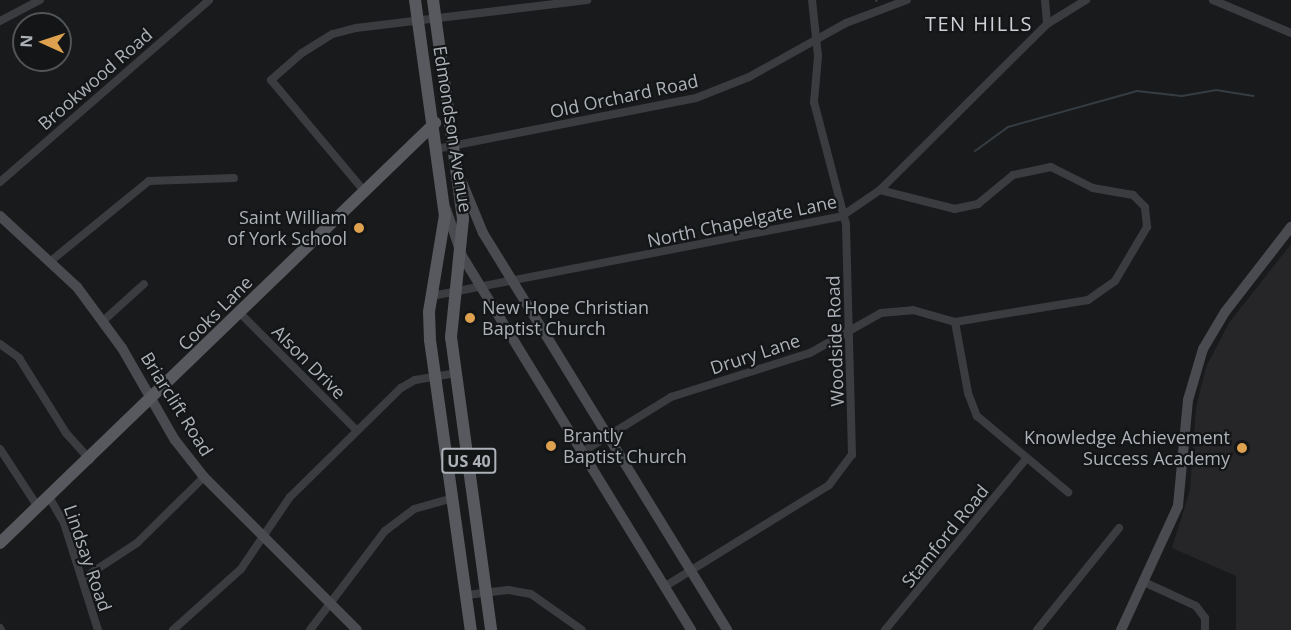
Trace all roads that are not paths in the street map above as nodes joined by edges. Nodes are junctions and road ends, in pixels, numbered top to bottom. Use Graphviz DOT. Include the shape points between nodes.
graph roads {
  1 [pos="40,0"];
  2 [pos="209,0"];
  3 [pos="415,0"];
  4 [pos="433,0"];
  5 [pos="587,0"];
  6 [pos="812,0"];
  7 [pos="907,0"];
  8 [pos="1045,0"];
  9 [pos="1086,0"];
  10 [pos="1213,0"];
  11 [pos="436,19"];
  12 [pos="418,20"];
  13 [pos="0,21"];
  14 [pos="1047,24"];
  15 [pos="1291,33"];
  16 [pos="816,39"];
  17 [pos="447,101"];
  18 [pos="433,126"];
  19 [pos="454,146"];
  20 [pos="436,149"];
  21 [pos="456,161"];
  22 [pos="234,178"];
  23 [pos="0,182"];
  24 [pos="880,190"];
  25 [pos="365,192"];
  26 [pos="443,197"];
  27 [pos="0,216"];
  28 [pos="842,216"];
  29 [pos="1291,227"];
  30 [pos="462,256"];
  31 [pos="52,260"];
  32 [pos="512,281"];
  33 [pos="144,284"];
  34 [pos="480,287"];
  35 [pos="453,292"];
  36 [pos="432,296"];
  37 [pos="240,313"];
  38 [pos="103,321"];
  39 [pos="955,322"];
  40 [pos="850,330"];
  41 [pos="0,344"];
  42 [pos="457,373"];
  43 [pos="436,376"];
  44 [pos="152,400"];
  45 [pos="357,431"];
  46 [pos="607,436"];
  47 [pos="0,449"];
  48 [pos="582,452"];
  49 [pos="1026,459"];
  50 [pos="90,460"];
  51 [pos="204,477"];
  52 [pos="1068,492"];
  53 [pos="49,497"];
  54 [pos="453,498"];
  55 [pos="38,507"];
  56 [pos="1119,528"];
  57 [pos="266,538"];
  58 [pos="0,543"];
  59 [pos="691,571"];
  60 [pos="82,579"];
  61 [pos="1144,582"];
  62 [pos="664,587"];
  63 [pos="487,592"];
  64 [pos="467,595"];
  65 [pos="331,605"];
  66 [pos="98,630"];
  67 [pos="173,630"];
  68 [pos="310,630"];
  69 [pos="357,630"];
  70 [pos="471,630"];
  71 [pos="491,630"];
  72 [pos="582,630"];
  73 [pos="691,630"];
  74 [pos="727,630"];
  75 [pos="885,630"];
  76 [pos="1037,630"];
  77 [pos="1121,630"];
  78 [pos="1205,630"];
  1 -- 13 [label="street"];
  2 -- 23 [label="street, Brookwood Road"];
  3 -- 12 [label="main road, Edmondson Avenue / US 40"];
  4 -- 11 [label="main road, Edmondson Avenue / US 40"];
  5 -- 11 [label="street"];
  6 -- 16 [label="street, Woodside Road"];
  7 -- 16 [label="street, Old Orchard Road"];
  8 -- 14 [label="street"];
  9 -- 14 [label="street, North Chapelgate Lane"];
  10 -- 15 [label="street"];
  11 -- 12 [label="street"];
  11 -- 17 [label="main road, Edmondson Avenue / US 40"];
  12 -- 18 [label="main road, Edmondson Avenue / US 40"];
  12 -- 25 [label="street" via="333,34 312,45 272,80"];
  14 -- 24 [label="street, North Chapelgate Lane"];
  16 -- 19 [label="street, Old Orchard Road" via="749,77 678,103"];
  16 -- 28 [label="street, Woodside Road" via="814,102"];
  17 -- 18 [label="main road, Cooks Lane"];
  17 -- 19 [label="main road, Edmondson Avenue / US 40"];
  18 -- 20 [label="main road, Edmondson Avenue / US 40"];
  18 -- 25 [label="main road, Cooks Lane"];
  19 -- 20 [label="street, Old Orchard Road"];
  19 -- 21 [label="main road, Edmondson Avenue / US 40"];
  20 -- 26 [label="main road, Edmondson Avenue / US 40"];
  21 -- 30 [label="main road, US 40"];
  21 -- 32 [label="main road, Edmondson Avenue" via="475,218"];
  22 -- 31 [label="street" via="149,181"];
  24 -- 28 [label="street, North Chapelgate Lane"];
  24 -- 39 [label="street, Drury Lane" via="955,209 978,204 1013,175 1044,167 1068,173 1093,188 1133,195 1145,207 1147,227 1114,281 1075,305"];
  25 -- 37 [label="main road, Cooks Lane"];
  26 -- 30 [label="main road, Edmondson Avenue"];
  26 -- 36 [label="main road, US 40" via="444,230"];
  27 -- 31 [label="main road, Briarclift Road"];
  28 -- 32 [label="street, North Chapelgate Lane"];
  28 -- 40 [label="street, Woodside Road"];
  29 -- 61 [label="main road" via="1225,312 1203,349 1188,400 1178,506"];
  30 -- 34 [label="main road, Edmondson Avenue"];
  30 -- 35 [label="main road, US 40"];
  31 -- 38 [label="main road, Briarclift Road"];
  32 -- 34 [label="street, North Chapelgate Lane"];
  32 -- 46 [label="main road, Edmondson Avenue"];
  33 -- 38 [label="street"];
  34 -- 35 [label="street, North Chapelgate Lane"];
  34 -- 48 [label="main road, Edmondson Avenue"];
  35 -- 36 [label="street, North Chapelgate Lane"];
  35 -- 42 [label="main road, US 40" via="451,326"];
  36 -- 43 [label="main road, US 40" via="429,327"];
  37 -- 44 [label="main road, Cooks Lane"];
  37 -- 45 [label="street, Alson Drive"];
  38 -- 44 [label="main road, Briarclift Road"];
  39 -- 40 [label="street, Drury Lane" via="902,309 880,313"];
  39 -- 49 [label="street" via="972,406 986,426"];
  40 -- 46 [label="street, Drury Lane" via="819,349 770,368 671,397"];
  40 -- 59 [label="street, Woodside Road" via="853,442 848,465 829,485"];
  41 -- 50 [label="street" via="19,358 66,433"];
  42 -- 43 [label="street"];
  42 -- 63 [label="main road, US 40"];
  43 -- 45 [label="street" via="408,383"];
  43 -- 54 [label="main road, US 40"];
  44 -- 50 [label="main road, Cooks Lane"];
  44 -- 51 [label="main road, Briarclift Road"];
  45 -- 57 [label="street" via="290,497"];
  46 -- 48 [label="street, Drury Lane"];
  46 -- 59 [label="main road, Edmondson Avenue"];
  47 -- 55 [label="street, Lindsay Road"];
  48 -- 62 [label="main road, Edmondson Avenue"];
  49 -- 52 [label="street"];
  49 -- 75 [label="street, Stamford Road"];
  50 -- 53 [label="main road, Cooks Lane"];
  51 -- 57 [label="main road, Briarclift Road"];
  51 -- 60 [label="street" via="137,543"];
  53 -- 55 [label="main road, Cooks Lane"];
  53 -- 60 [label="street, Lindsay Road" via="62,516"];
  54 -- 64 [label="main road, US 40"];
  54 -- 65 [label="street" via="414,509 385,531 360,559"];
  55 -- 58 [label="main road, Cooks Lane"];
  56 -- 76 [label="street"];
  57 -- 65 [label="main road, Briarclift Road"];
  57 -- 67 [label="street" via="224,587"];
  59 -- 62 [label="street, Woodside Road"];
  59 -- 74 [label="main road, Edmondson Avenue"];
  60 -- 66 [label="street, Lindsay Road"];
  61 -- 77 [label="main road"];
  61 -- 78 [label="street" via="1196,606 1205,618"];
  62 -- 73 [label="main road, Edmondson Avenue"];
  63 -- 64 [label="street"];
  63 -- 71 [label="main road, US 40"];
  63 -- 72 [label="street" via="520,591 544,599"];
  64 -- 70 [label="main road, US 40"];
  65 -- 68 [label="street"];
  65 -- 69 [label="main road, Briarclift Road"];
}
